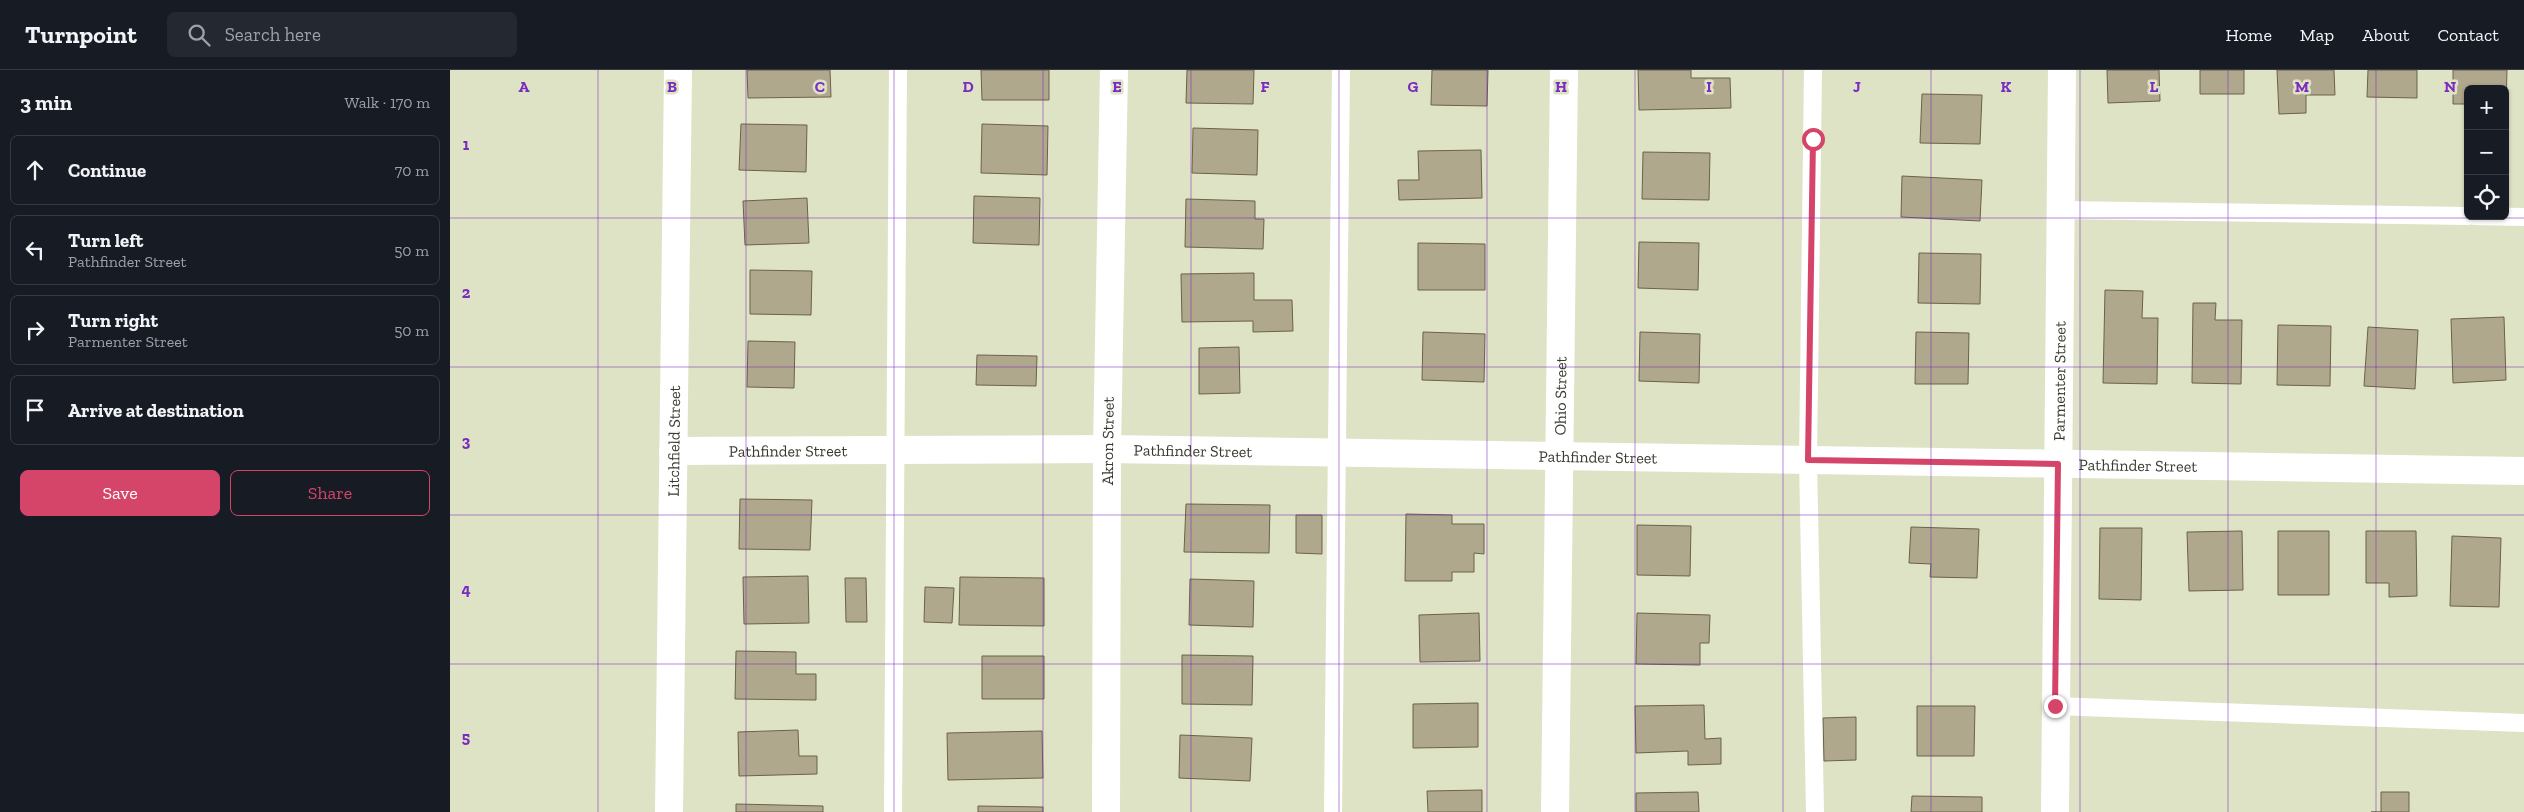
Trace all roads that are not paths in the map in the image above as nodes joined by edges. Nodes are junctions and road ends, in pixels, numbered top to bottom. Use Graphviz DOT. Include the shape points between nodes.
graph roads {
  1 [pos="678,70"];
  2 [pos="898,70"];
  3 [pos="1114,70"];
  4 [pos="1341,70"];
  5 [pos="1564,70"];
  6 [pos="1813,70"];
  7 [pos="2062,70"];
  8 [pos="2060,210"];
  9 [pos="2464,216"];
  10 [pos="2509,217"];
  11 [pos="2524,217"];
  12 [pos="673,450"];
  13 [pos="896,450"];
  14 [pos="1107,450"];
  15 [pos="1336,453"];
  16 [pos="1560,455"];
  17 [pos="1808,460"];
  18 [pos="2058,464"];
  19 [pos="2524,471"];
  20 [pos="2055,706"];
  21 [pos="2524,723"];
  22 [pos="669,812"];
  23 [pos="893,812"];
  24 [pos="1106,812"];
  25 [pos="1333,812"];
  26 [pos="1555,812"];
  27 [pos="1815,812"];
  28 [pos="2055,812"];
  1 -- 12 [label="street, Litchfield Street"];
  2 -- 13 [label="lane"];
  3 -- 14 [label="street, Akron Street"];
  4 -- 15 [label="lane"];
  5 -- 16 [label="street, Ohio Street"];
  6 -- 17 [label="lane"];
  7 -- 8 [label="street, Parmenter Street"];
  8 -- 9 [label="lane"];
  8 -- 18 [label="street, Parmenter Street"];
  10 -- 11 [label="lane"];
  12 -- 13 [label="street, Pathfinder Street"];
  12 -- 22 [label="street, Litchfield Street"];
  13 -- 14 [label="street, Pathfinder Street"];
  13 -- 23 [label="lane"];
  14 -- 15 [label="street, Pathfinder Street"];
  14 -- 24 [label="street, Akron Street"];
  15 -- 16 [label="street, Pathfinder Street"];
  15 -- 25 [label="lane"];
  16 -- 17 [label="street, Pathfinder Street"];
  16 -- 26 [label="street, Ohio Street"];
  17 -- 18 [label="street, Pathfinder Street"];
  17 -- 27 [label="lane"];
  18 -- 19 [label="street, Pathfinder Street"];
  18 -- 20 [label="street, Parmenter Street"];
  20 -- 21 [label="lane"];
  20 -- 28 [label="street, Parmenter Street"];
}
